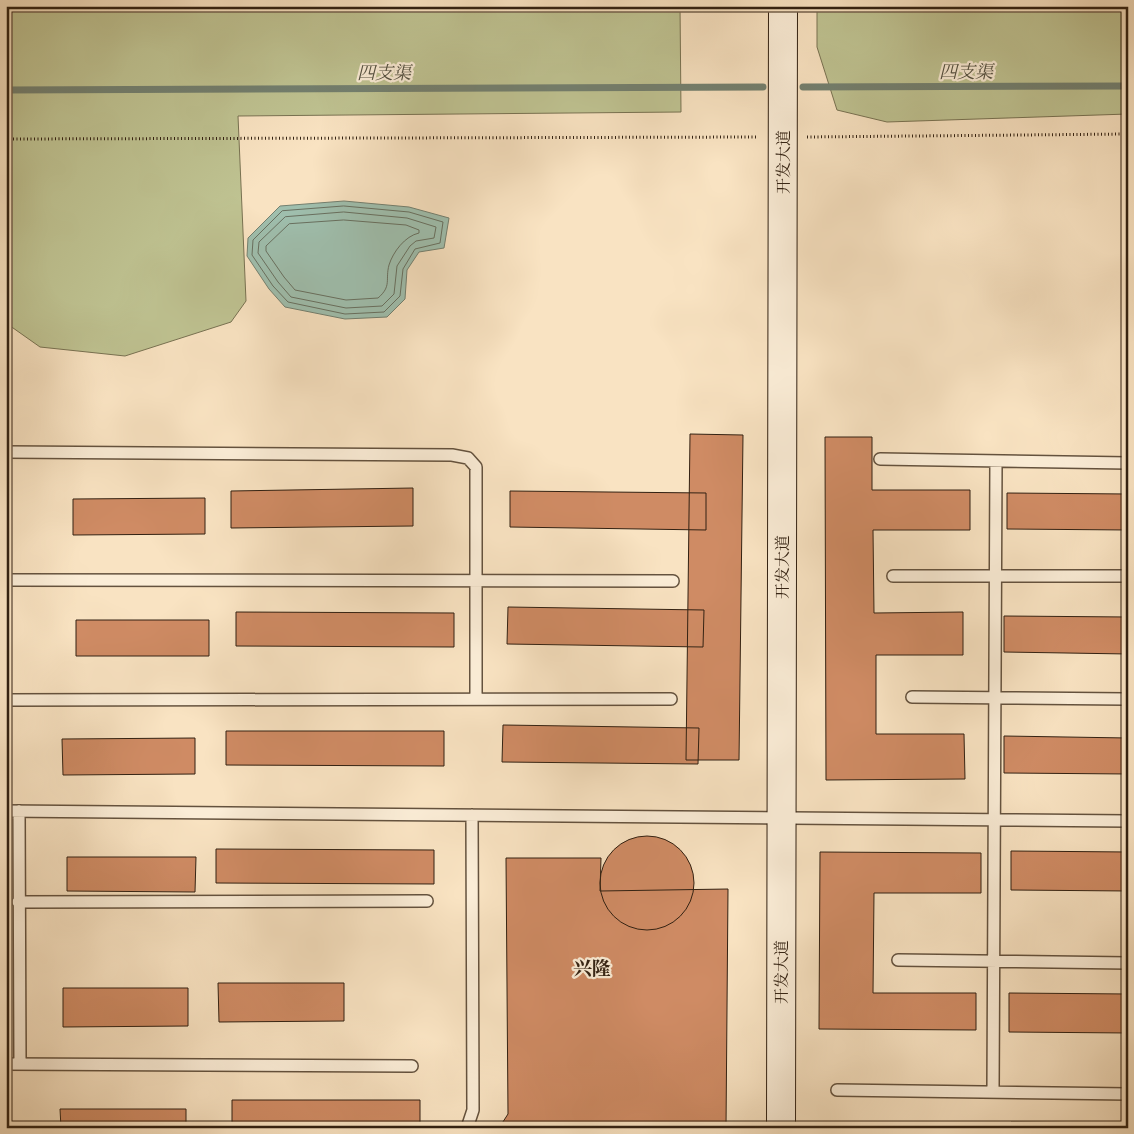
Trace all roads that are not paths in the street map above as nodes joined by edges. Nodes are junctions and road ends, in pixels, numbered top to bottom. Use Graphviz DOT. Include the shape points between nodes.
graph roads {
  1 [pos="783,6"];
  2 [pos="6,452"];
  3 [pos="880,459"];
  4 [pos="996,461"];
  5 [pos="1128,463"];
  6 [pos="893,576"];
  7 [pos="996,576"];
  8 [pos="1128,576"];
  9 [pos="6,580"];
  10 [pos="476,581"];
  11 [pos="673,581"];
  12 [pos="912,696"];
  13 [pos="995,697"];
  14 [pos="476,699"];
  15 [pos="671,699"];
  16 [pos="1126,699"];
  17 [pos="6,700"];
  18 [pos="6,811"];
  19 [pos="18,811"];
  20 [pos="472,815"];
  21 [pos="781,817"];
  22 [pos="994,819"];
  23 [pos="1128,821"];
  24 [pos="427,901"];
  25 [pos="18,902"];
  26 [pos="898,960"];
  27 [pos="994,961"];
  28 [pos="1128,963"];
  29 [pos="6,1064"];
  30 [pos="20,1064"];
  31 [pos="412,1066"];
  32 [pos="837,1090"];
  33 [pos="993,1092"];
  34 [pos="1128,1094"];
  35 [pos="467,1128"];
  36 [pos="781,1128"];
  1 -- 21 [label="street, 开发大道"];
  2 -- 10 [label="lane" via="452,455 468,458 476,467"];
  3 -- 4 [label="lane"];
  4 -- 5 [label="lane"];
  4 -- 7 [label="lane"];
  6 -- 7 [label="lane"];
  7 -- 8 [label="lane"];
  7 -- 13 [label="lane"];
  9 -- 10 [label="lane"];
  10 -- 11 [label="lane"];
  10 -- 14 [label="lane"];
  12 -- 13 [label="lane"];
  13 -- 16 [label="lane"];
  13 -- 22 [label="lane"];
  14 -- 15 [label="lane"];
  14 -- 17 [label="lane"];
  18 -- 19 [label="lane"];
  19 -- 20 [label="lane"];
  19 -- 25 [label="lane"];
  20 -- 21 [label="lane"];
  20 -- 35 [label="lane" via="473,1110"];
  21 -- 22 [label="lane"];
  21 -- 36 [label="street, 开发大道"];
  22 -- 23 [label="lane"];
  22 -- 27 [label="lane"];
  24 -- 25 [label="lane"];
  25 -- 30 [label="lane"];
  26 -- 27 [label="lane"];
  27 -- 28 [label="lane"];
  27 -- 33 [label="lane"];
  29 -- 30 [label="lane"];
  30 -- 31 [label="lane"];
  32 -- 33 [label="lane"];
  33 -- 34 [label="lane"];
}
